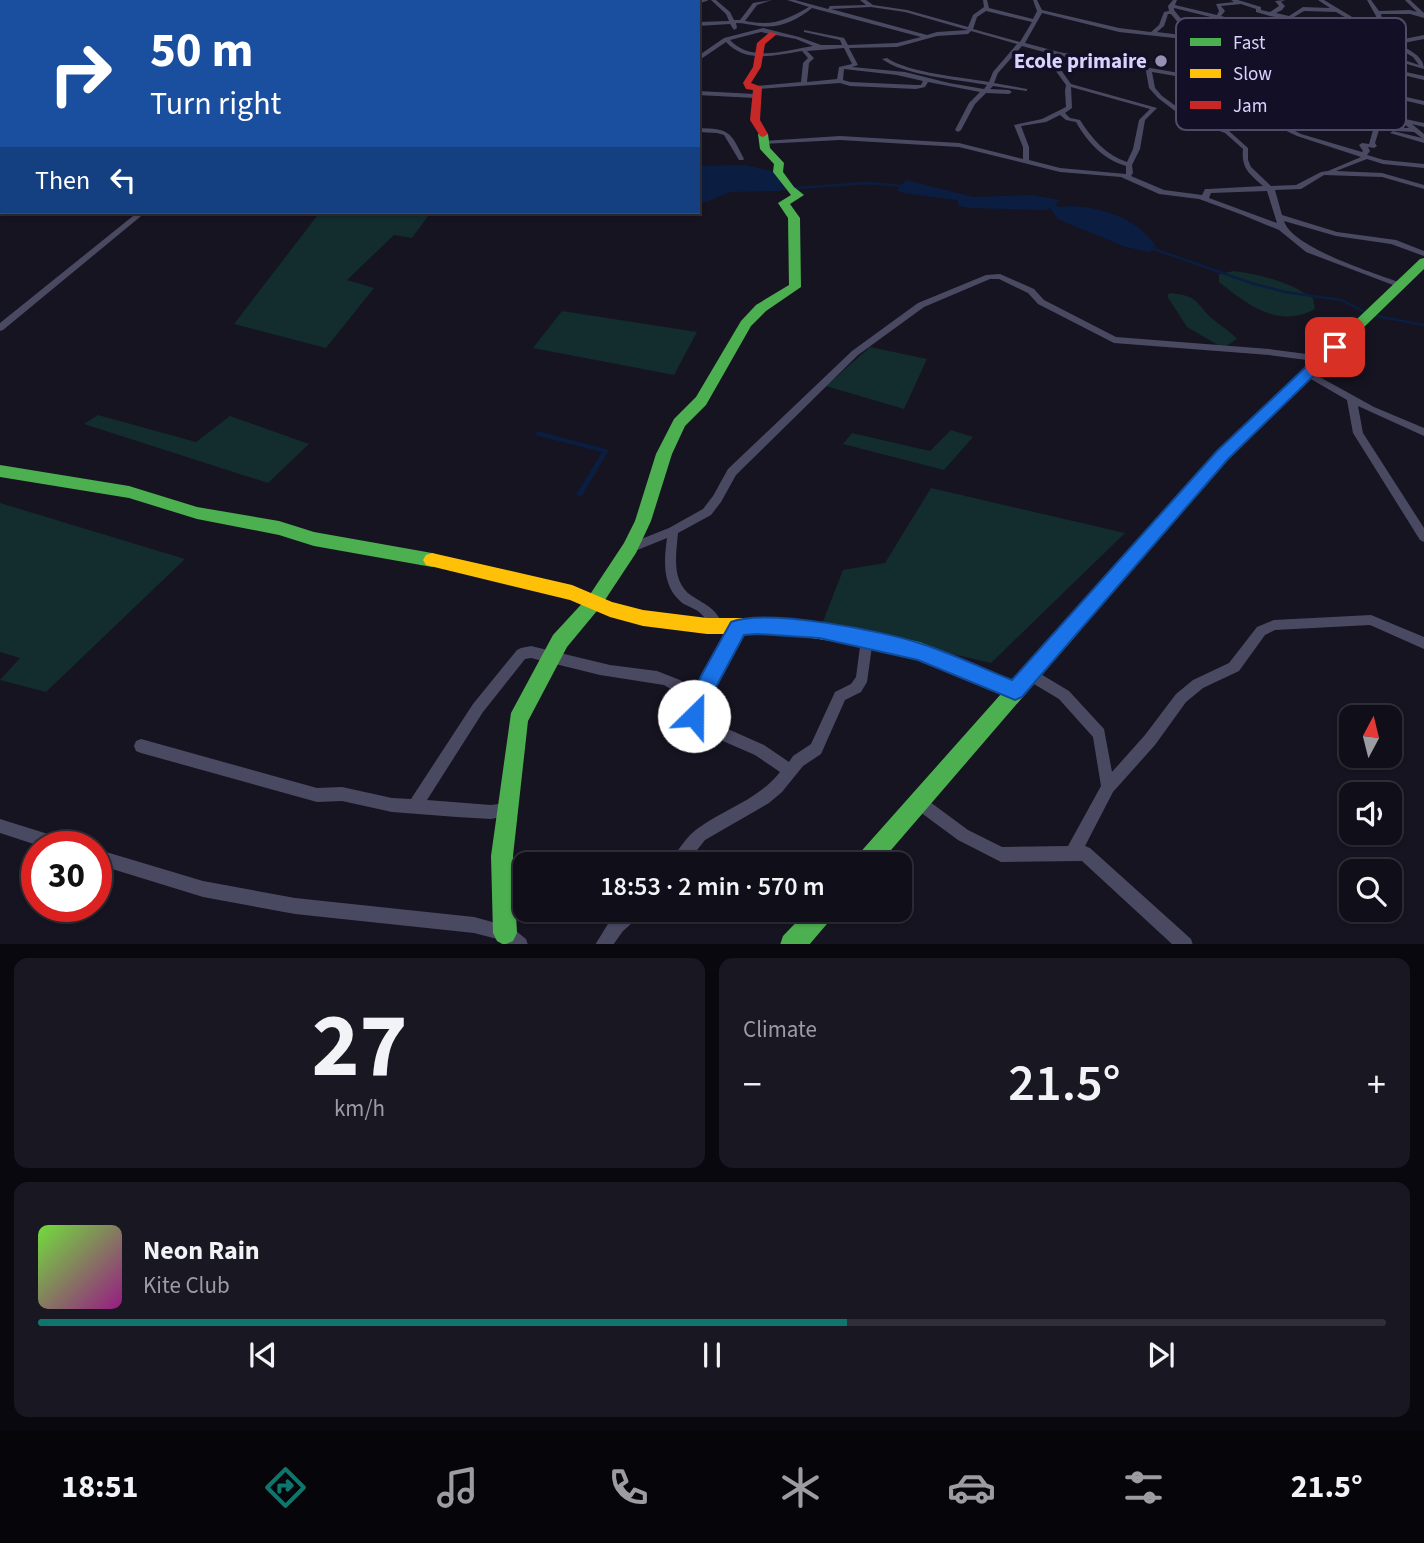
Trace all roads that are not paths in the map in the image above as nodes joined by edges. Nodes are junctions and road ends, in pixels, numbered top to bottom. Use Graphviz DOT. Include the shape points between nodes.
graph roads {
  1 [pos="713,0"];
  2 [pos="770,0"];
  3 [pos="789,0"];
  4 [pos="862,0"];
  5 [pos="985,0"];
  6 [pos="1035,0"];
  7 [pos="1233,0"];
  8 [pos="1283,0"];
  9 [pos="1320,0"];
  10 [pos="1369,0"];
  11 [pos="1407,0"];
  12 [pos="1244,3"];
  13 [pos="872,6"];
  14 [pos="1173,6"];
  15 [pos="812,8"];
  16 [pos="986,9"];
  17 [pos="1336,10"];
  18 [pos="1040,11"];
  19 [pos="1270,13"];
  20 [pos="1377,13"];
  21 [pos="1423,15"];
  22 [pos="1217,17"];
  23 [pos="744,18"];
  24 [pos="1220,18"];
  25 [pos="1290,18"];
  26 [pos="1350,18"];
  27 [pos="1379,18"];
  28 [pos="1034,21"];
  29 [pos="732,22"];
  30 [pos="785,22"];
  31 [pos="700,24"];
  32 [pos="814,27"];
  33 [pos="766,30"];
  34 [pos="806,31"];
  35 [pos="972,31"];
  36 [pos="1154,32"];
  37 [pos="952,33"];
  38 [pos="1176,36"];
  39 [pos="928,37"];
  40 [pos="1424,37"];
  41 [pos="729,38"];
  42 [pos="1410,40"];
  43 [pos="1008,41"];
  44 [pos="1406,41"];
  45 [pos="1019,45"];
  46 [pos="845,46"];
  47 [pos="820,47"];
  48 [pos="1406,50"];
  49 [pos="804,51"];
  50 [pos="1058,54"];
  51 [pos="1415,55"];
  52 [pos="760,56"];
  53 [pos="700,57"];
  54 [pos="885,59"];
  55 [pos="1406,63"];
  56 [pos="846,67"];
  57 [pos="1424,69"];
  58 [pos="1149,71"];
  59 [pos="1406,74"];
  60 [pos="1176,76"];
  61 [pos="1424,78"];
  62 [pos="840,80"];
  63 [pos="925,82"];
  64 [pos="804,83"];
  65 [pos="1069,85"];
  66 [pos="990,86"];
  67 [pos="1025,90"];
  68 [pos="983,91"];
  69 [pos="757,92"];
  70 [pos="1009,92"];
  71 [pos="700,93"];
  72 [pos="1406,100"];
  73 [pos="1424,103"];
  74 [pos="1154,108"];
  75 [pos="1176,109"];
  76 [pos="1176,110"];
  77 [pos="1061,113"];
  78 [pos="1406,121"];
  79 [pos="1406,122"];
  80 [pos="1424,125"];
  81 [pos="1406,129"];
  82 [pos="700,130"];
  83 [pos="958,130"];
  84 [pos="1220,130"];
  85 [pos="1289,130"];
  86 [pos="1375,130"];
  87 [pos="1387,130"];
  88 [pos="1416,130"];
  89 [pos="1424,139"];
  90 [pos="763,143"];
  91 [pos="1365,156"];
  92 [pos="741,159"];
  93 [pos="1026,161"];
  94 [pos="1129,165"];
  95 [pos="1424,166"];
  96 [pos="1323,173"];
  97 [pos="1127,177"];
  98 [pos="1424,187"];
  99 [pos="1271,190"];
  100 [pos="1205,198"];
  101 [pos="140,214"];
  102 [pos="1280,217"];
  103 [pos="1282,229"];
  104 [pos="1424,254"];
  105 [pos="1424,262"];
  106 [pos="1401,286"];
  107 [pos="0,328"];
  108 [pos="1322,359"];
  109 [pos="1307,373"];
  110 [pos="1352,399"];
  111 [pos="1424,432"];
  112 [pos="0,471"];
  113 [pos="673,531"];
  114 [pos="1424,537"];
  115 [pos="630,548"];
  116 [pos="594,601"];
  117 [pos="718,626"];
  118 [pos="738,628"];
  119 [pos="867,639"];
  120 [pos="1424,643"];
  121 [pos="550,657"];
  122 [pos="1029,674"];
  123 [pos="1015,691"];
  124 [pos="699,702"];
  125 [pos="141,746"];
  126 [pos="789,772"];
  127 [pos="1108,787"];
  128 [pos="921,804"];
  129 [pos="414,807"];
  130 [pos="506,810"];
  131 [pos="0,826"];
  132 [pos="21,833"];
  133 [pos="687,852"];
  134 [pos="876,852"];
  135 [pos="1072,854"];
  136 [pos="112,861"];
  137 [pos="620,922"];
  138 [pos="813,922"];
  139 [pos="505,933"];
  140 [pos="520,944"];
  141 [pos="603,944"];
  142 [pos="792,944"];
  143 [pos="1185,944"];
  1 -- 29 [label="street"];
  2 -- 23 [label="street" via="755,4"];
  3 -- 15 [label="street"];
  4 -- 13 [label="street"];
  5 -- 16 [label="street"];
  6 -- 18 [label="street"];
  7 -- 12 [label="street"];
  8 -- 19 [label="street" via="1278,2 1280,9"];
  9 -- 17 [label="street"];
  10 -- 20 [label="street"];
  11 -- 21 [label="street"];
  12 -- 19 [label="street"];
  12 -- 22 [label="street" via="1218,5 1222,11"];
  13 -- 15 [label="street"];
  13 -- 35 [label="street" via="895,6"];
  14 -- 22 [label="street" via="1206,18"];
  14 -- 36 [label="street"];
  15 -- 30 [label="street"];
  15 -- 39 [label="street"];
  16 -- 28 [label="street"];
  16 -- 35 [label="street" via="975,16"];
  17 -- 25 [label="street" via="1303,9"];
  17 -- 26 [label="street"];
  18 -- 28 [label="street"];
  18 -- 36 [label="street" via="1119,30"];
  19 -- 25 [label="street"];
  20 -- 21 [label="street"];
  20 -- 27 [label="street"];
  22 -- 24 [label="street"];
  23 -- 29 [label="street"];
  23 -- 30 [label="street"];
  23 -- 33 [label="street"];
  28 -- 45 [label="street"];
  29 -- 31 [label="street"];
  29 -- 41 [label="street"];
  30 -- 32 [label="street"];
  30 -- 33 [label="street"];
  33 -- 41 [label="street"];
  33 -- 47 [label="street"];
  33 -- 52 [label="street"];
  34 -- 46 [label="street" via="842,39"];
  35 -- 37 [label="street"];
  35 -- 43 [label="street"];
  36 -- 38 [label="street"];
  37 -- 39 [label="street"];
  37 -- 43 [label="street"];
  39 -- 46 [label="street" via="897,45"];
  40 -- 42 [label="street"];
  41 -- 52 [label="street" via="735,49"];
  41 -- 53 [label="street"];
  42 -- 44 [label="street"];
  42 -- 51 [label="street" via="1423,47"];
  43 -- 45 [label="street"];
  45 -- 50 [label="street"];
  45 -- 66 [label="street" via="996,71"];
  46 -- 47 [label="street"];
  46 -- 56 [label="street" via="855,65"];
  47 -- 49 [label="street"];
  48 -- 51 [label="street"];
  49 -- 52 [label="street"];
  49 -- 64 [label="street" via="811,58"];
  50 -- 58 [label="street"];
  50 -- 65 [label="street" via="1053,63"];
  51 -- 57 [label="street"];
  52 -- 69 [label="street" via="747,83"];
  54 -- 66 [label="street" via="903,68"];
  55 -- 57 [label="street"];
  56 -- 62 [label="street" via="841,68"];
  56 -- 63 [label="street"];
  58 -- 60 [label="street"];
  58 -- 75 [label="street" via="1155,92"];
  59 -- 61 [label="street"];
  62 -- 63 [label="street" via="916,87"];
  62 -- 64 [label="street"];
  63 -- 68 [label="street"];
  64 -- 69 [label="street"];
  65 -- 74 [label="street"];
  65 -- 77 [label="street" via="1070,104"];
  66 -- 67 [label="street"];
  66 -- 68 [label="street"];
  68 -- 70 [label="street"];
  68 -- 83 [label="street"];
  69 -- 71 [label="street"];
  69 -- 90 [label="street" via="756,126 765,138"];
  72 -- 73 [label="street"];
  74 -- 76 [label="street"];
  74 -- 94 [label="street" via="1142,120"];
  77 -- 93 [label="street" via="1017,125"];
  77 -- 94 [label="street" via="1078,121 1088,138 1116,162"];
  78 -- 80 [label="street"];
  79 -- 88 [label="street"];
  81 -- 88 [label="street"];
  82 -- 92 [label="street" via="728,133"];
  84 -- 99 [label="street" via="1246,149 1248,168"];
  85 -- 91 [label="street"];
  86 -- 91 [label="street" via="1374,146 1362,145 1367,150"];
  87 -- 89 [label="street"];
  88 -- 89 [label="street"];
  90 -- 93 [label="street" via="840,138 959,145"];
  90 -- 115 [label="street" via="779,163 778,172 799,195 784,202 794,218 795,287 750,319 703,398 679,424"];
  91 -- 95 [label="street"];
  91 -- 96 [label="street"];
  93 -- 97 [label="street" via="1079,174"];
  94 -- 97 [label="street"];
  96 -- 98 [label="street" via="1382,175"];
  96 -- 99 [label="street" via="1304,186"];
  97 -- 100 [label="street" via="1162,192"];
  99 -- 100 [label="street" via="1208,191"];
  99 -- 102 [label="street"];
  100 -- 103 [label="street"];
  101 -- 107 [label="street"];
  102 -- 103 [label="street"];
  102 -- 104 [label="street" via="1336,234 1393,242"];
  103 -- 106 [label="street" via="1309,250"];
  105 -- 106 [label="street"];
  106 -- 108 [label="street"];
  108 -- 109 [label="street"];
  108 -- 113 [label="street" via="1114,340 1041,302 1031,291 1000,276 989,277 921,305 855,354 732,472 707,512"];
  109 -- 110 [label="street"];
  109 -- 122 [label="street" via="1223,455"];
  110 -- 111 [label="street"];
  110 -- 114 [label="street" via="1358,433"];
  112 -- 116 [label="street" via="129,492 213,517 492,572"];
  113 -- 115 [label="street"];
  113 -- 117 [label="street" via="670,560 674,585 685,598 705,609"];
  115 -- 116 [label="street"];
  116 -- 117 [label="street" via="643,618"];
  116 -- 121 [label="street"];
  117 -- 118 [label="street"];
  118 -- 119 [label="street" via="786,626"];
  118 -- 124 [label="street"];
  119 -- 123 [label="street" via="920,652"];
  119 -- 126 [label="street" via="859,685 840,696 819,744"];
  120 -- 127 [label="street" via="1371,620 1274,625 1261,631 1234,667 1198,684 1181,698"];
  121 -- 124 [label="street" via="611,671 656,675 678,684"];
  121 -- 129 [label="street" via="526,652 516,658"];
  121 -- 130 [label="street" via="518,720"];
  122 -- 123 [label="street"];
  122 -- 127 [label="street" via="1064,695 1100,734"];
  123 -- 128 [label="street"];
  124 -- 126 [label="street" via="694,716 698,723 750,746"];
  125 -- 129 [label="street" via="317,795 342,794"];
  126 -- 133 [label="street" via="764,798 700,835"];
  127 -- 135 [label="street"];
  128 -- 134 [label="street"];
  128 -- 135 [label="street" via="963,835 1001,855"];
  129 -- 130 [label="street"];
  130 -- 139 [label="street" via="501,863"];
  131 -- 132 [label="street"];
  135 -- 143 [label="street" via="1089,855"];
  136 -- 139 [label="street" via="229,894 295,906 474,925"];
  137 -- 141 [label="street"];
  138 -- 142 [label="street"];
  139 -- 140 [label="street"];
}
